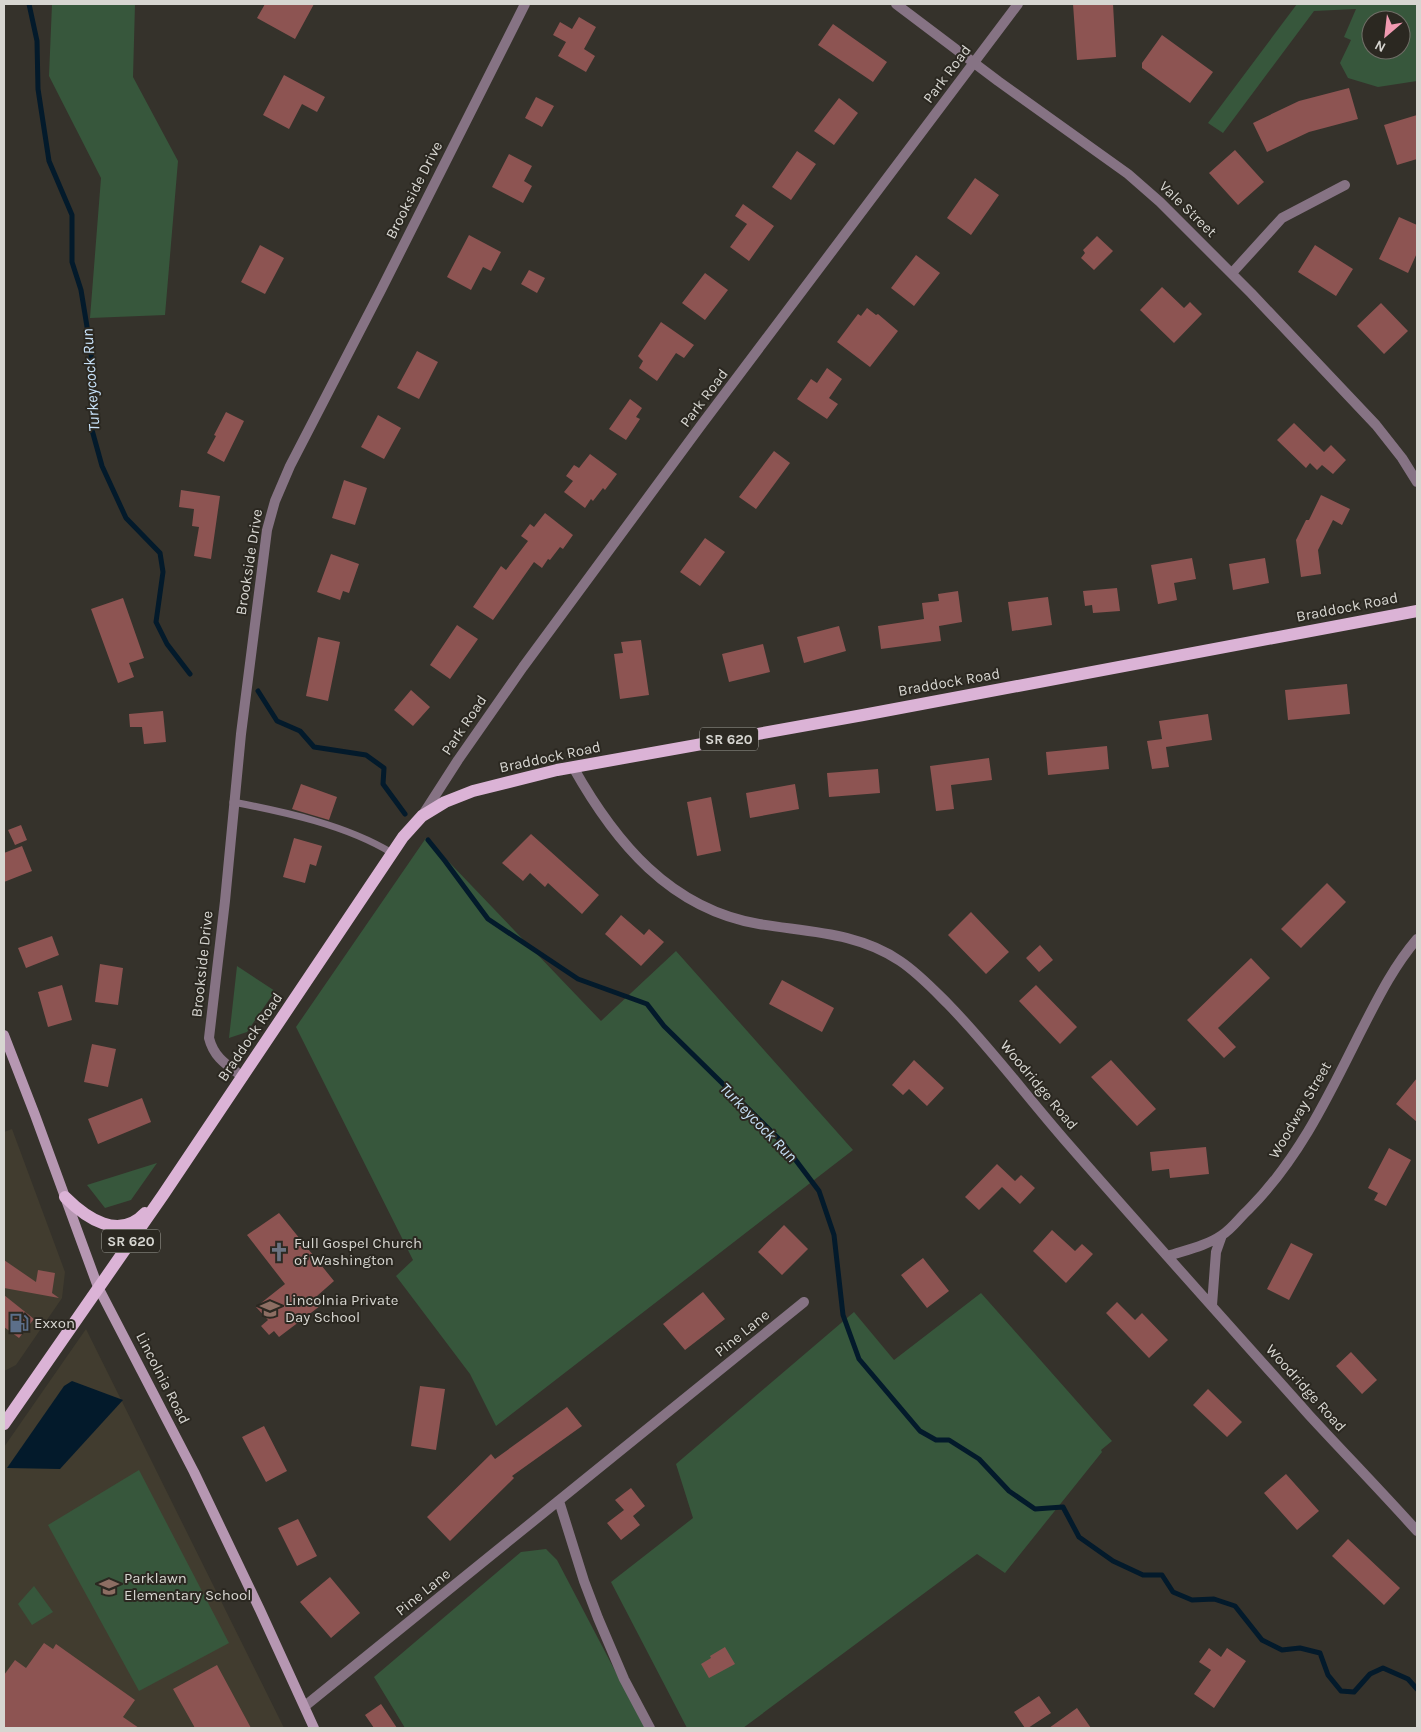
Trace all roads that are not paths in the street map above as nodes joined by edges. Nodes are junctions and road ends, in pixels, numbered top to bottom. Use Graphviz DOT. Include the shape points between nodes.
graph roads {
  1 [pos="524,4"];
  2 [pos="896,4"];
  3 [pos="1018,4"];
  4 [pos="974,63"];
  5 [pos="1345,185"];
  6 [pos="1232,273"];
  7 [pos="1417,482"];
  8 [pos="1417,611"];
  9 [pos="573,767"];
  10 [pos="233,802"];
  11 [pos="422,816"];
  12 [pos="392,854"];
  13 [pos="1417,939"];
  14 [pos="4,1035"];
  15 [pos="243,1077"];
  16 [pos="163,1195"];
  17 [pos="65,1197"];
  18 [pos="1222,1235"];
  19 [pos="1168,1256"];
  20 [pos="98,1287"];
  21 [pos="804,1302"];
  22 [pos="1212,1305"];
  23 [pos="6,1416"];
  24 [pos="559,1501"];
  25 [pos="1417,1531"];
  26 [pos="305,1706"];
  27 [pos="314,1728"];
  28 [pos="650,1728"];
  1 -- 10 [label="street, Brookside Drive" via="275,501 267,530"];
  2 -- 4 [label="street, Vale Street"];
  3 -- 4 [label="street, Park Road"];
  4 -- 6 [label="street, Vale Street" via="1128,174"];
  4 -- 11 [label="street, Park Road" via="523,667"];
  5 -- 6 [label="street" via="1282,218"];
  6 -- 7 [label="street, Vale Street" via="1376,425"];
  8 -- 9 [label="main road, Braddock Road / SR 620"];
  9 -- 11 [label="main road, Braddock Road / SR 620" via="473,791"];
  9 -- 19 [label="street, Woodridge Road" via="590,798 621,839 680,895 728,916 758,924 825,933 879,948 922,977 971,1028"];
  10 -- 12 [label="lane" via="344,831"];
  10 -- 15 [label="street, Brookside Drive" via="209,1038 219,1059"];
  11 -- 12 [label="main road, Braddock Road / SR 620"];
  12 -- 15 [label="main road, Braddock Road / SR 620"];
  13 -- 18 [label="street, Woodway Street" via="1398,962 1382,990 1302,1144 1279,1177"];
  14 -- 17 [label="main road, Lincolnia Road"];
  15 -- 16 [label="main road, Braddock Road / SR 620"];
  16 -- 17 [label="main road" via="140,1219 121,1226 98,1222 78,1210"];
  16 -- 20 [label="main road, Braddock Road / SR 620"];
  17 -- 20 [label="main road, Lincolnia Road"];
  18 -- 19 [label="street, Woodway Street"];
  18 -- 22 [label="street" via="1216,1252"];
  19 -- 22 [label="street, Woodridge Road"];
  20 -- 23 [label="main road, Braddock Road / SR 620"];
  20 -- 26 [label="main road, Lincolnia Road" via="194,1472"];
  21 -- 24 [label="street, Pine Lane"];
  22 -- 25 [label="street, Woodridge Road"];
  24 -- 26 [label="street, Pine Lane"];
  24 -- 28 [label="street" via="598,1618 624,1679"];
  26 -- 27 [label="main road, Lincolnia Road"];
}
